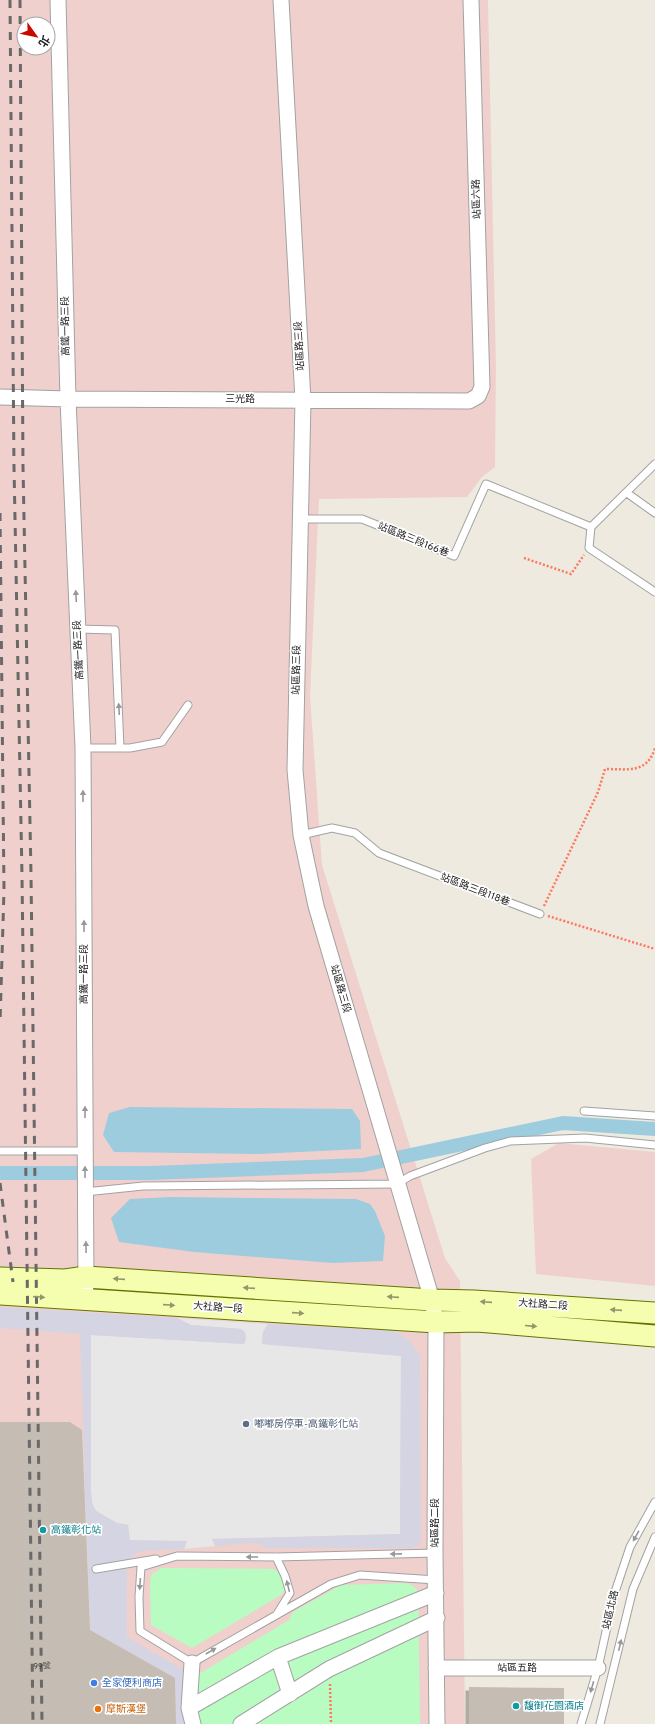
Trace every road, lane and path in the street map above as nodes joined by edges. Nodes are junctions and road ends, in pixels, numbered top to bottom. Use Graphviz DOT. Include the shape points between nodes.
graph roads {
  1 [pos="58,0"];
  2 [pos="281,0"];
  3 [pos="471,0"];
  4 [pos="0,396"];
  5 [pos="478,396"];
  6 [pos="68,399"];
  7 [pos="303,400"];
  8 [pos="655,464"];
  9 [pos="627,493"];
  10 [pos="655,514"];
  11 [pos="299,519"];
  12 [pos="592,526"];
  13 [pos="589,548"];
  14 [pos="524,558"];
  15 [pos="655,592"];
  16 [pos="78,628"];
  17 [pos="188,705"];
  18 [pos="83,748"];
  19 [pos="120,748"];
  20 [pos="655,748"];
  21 [pos="301,835"];
  22 [pos="540,914"];
  23 [pos="655,950"];
  24 [pos="584,1111"];
  25 [pos="655,1116"];
  26 [pos="655,1145"];
  27 [pos="0,1151"];
  28 [pos="85,1151"];
  29 [pos="397,1184"];
  30 [pos="85,1192"];
  31 [pos="86,1277"];
  32 [pos="0,1278"];
  33 [pos="0,1294"];
  34 [pos="85,1300"];
  35 [pos="432,1300"];
  36 [pos="655,1313"];
  37 [pos="436,1322"];
  38 [pos="655,1336"];
  39 [pos="655,1502"];
  40 [pos="655,1537"];
  41 [pos="435,1554"];
  42 [pos="176,1556"];
  43 [pos="276,1557"];
  44 [pos="96,1569"];
  45 [pos="436,1586"];
  46 [pos="277,1615"];
  47 [pos="436,1618"];
  48 [pos="278,1657"];
  49 [pos="192,1663"];
  50 [pos="436,1668"];
  51 [pos="598,1668"];
  52 [pos="329,1669"];
  53 [pos="290,1694"];
  54 [pos="189,1708"];
  55 [pos="193,1724"];
  56 [pos="241,1724"];
  57 [pos="331,1724"];
  58 [pos="437,1724"];
  59 [pos="581,1724"];
  60 [pos="600,1724"];
  1 -- 6 [label="street, 高鐵一路三段"];
  2 -- 7 [label="street, 站區路三段"];
  3 -- 5 [label="street, 站區六路" via="482,387"];
  4 -- 6 [label="street, 三光路"];
  5 -- 7 [label="street, 三光路" via="469,401"];
  6 -- 7 [label="street, 三光路"];
  16 -- 6 [label="street, 高鐵一路三段, one-way"];
  7 -- 11 [label="street, 站區路三段"];
  8 -- 9 [label="lane"];
  9 -- 10 [label="lane"];
  9 -- 12 [label="lane"];
  11 -- 12 [label="lane, 站區路三段166巷" via="362,519 454,556 486,484"];
  11 -- 21 [label="street, 站區路三段" via="295,770"];
  12 -- 13 [label="lane"];
  13 -- 14 [label="path" via="571,574"];
  13 -- 15 [label="lane"];
  16 -- 18 [label="street, 高鐵一路三段"];
  19 -- 16 [label="lane, one-way" via="115,630"];
  17 -- 19 [label="lane" via="162,742"];
  18 -- 19 [label="lane"];
  28 -- 18 [label="street, 高鐵一路三段, one-way"];
  20 -- 22 [label="path" via="652,757 644,766 634,770 605,769 598,792"];
  21 -- 22 [label="lane, 站區路三段118巷" via="332,828 355,834 379,853"];
  21 -- 29 [label="street, 站區路三段" via="316,906"];
  22 -- 23 [label="path"];
  24 -- 25 [label="lane"];
  26 -- 29 [label="lane" via="585,1138 510,1141 410,1176"];
  27 -- 28 [label="lane"];
  30 -- 28 [label="street, 高鐵一路三段, one-way"];
  29 -- 30 [label="lane" via="143,1186"];
  29 -- 35 [label="street, 站區路三段"];
  31 -- 30 [label="street, 高鐵一路三段, one-way"];
  31 -- 32 [label="street" via="65,1280"];
  31 -- 34 [label="street, 高鐵一路三段"];
  35 -- 31 [label="street, one-way"];
  33 -- 34 [label="street, 大社路一段, one-way"];
  34 -- 37 [label="street, 大社路一段, one-way"];
  36 -- 35 [label="street, 大社路二段, one-way"];
  35 -- 37 [label="street, 站區路三段"];
  37 -- 38 [label="street, one-way" via="477,1321"];
  37 -- 41 [label="street, 站區路二段"];
  39 -- 51 [label="lane, 站區北路, one-way" via="630,1547 614,1595"];
  60 -- 40 [label="lane, 站區北路, one-way" via="633,1589"];
  41 -- 43 [label="lane, one-way"];
  41 -- 45 [label="street, 站區路二段"];
  43 -- 42 [label="lane, one-way"];
  42 -- 44 [label="lane"];
  42 -- 49 [label="lane, one-way" via="141,1567 140,1631"];
  46 -- 43 [label="lane, one-way" via="290,1593"];
  45 -- 46 [label="lane" via="360,1575 331,1584"];
  45 -- 47 [label="street, 站區路二段"];
  45 -- 48 [label="street"];
  49 -- 46 [label="lane, one-way"];
  47 -- 50 [label="street, 站區路二段"];
  47 -- 52 [label="street"];
  48 -- 53 [label="street"];
  48 -- 54 [label="street"];
  49 -- 54 [label="street"];
  50 -- 51 [label="street, 站區五路"];
  50 -- 58 [label="street, 站區路二段"];
  51 -- 59 [label="lane, 站區北路, one-way"];
  52 -- 53 [label="street"];
  52 -- 57 [label="path"];
  53 -- 56 [label="street"];
  54 -- 55 [label="street"];
}
